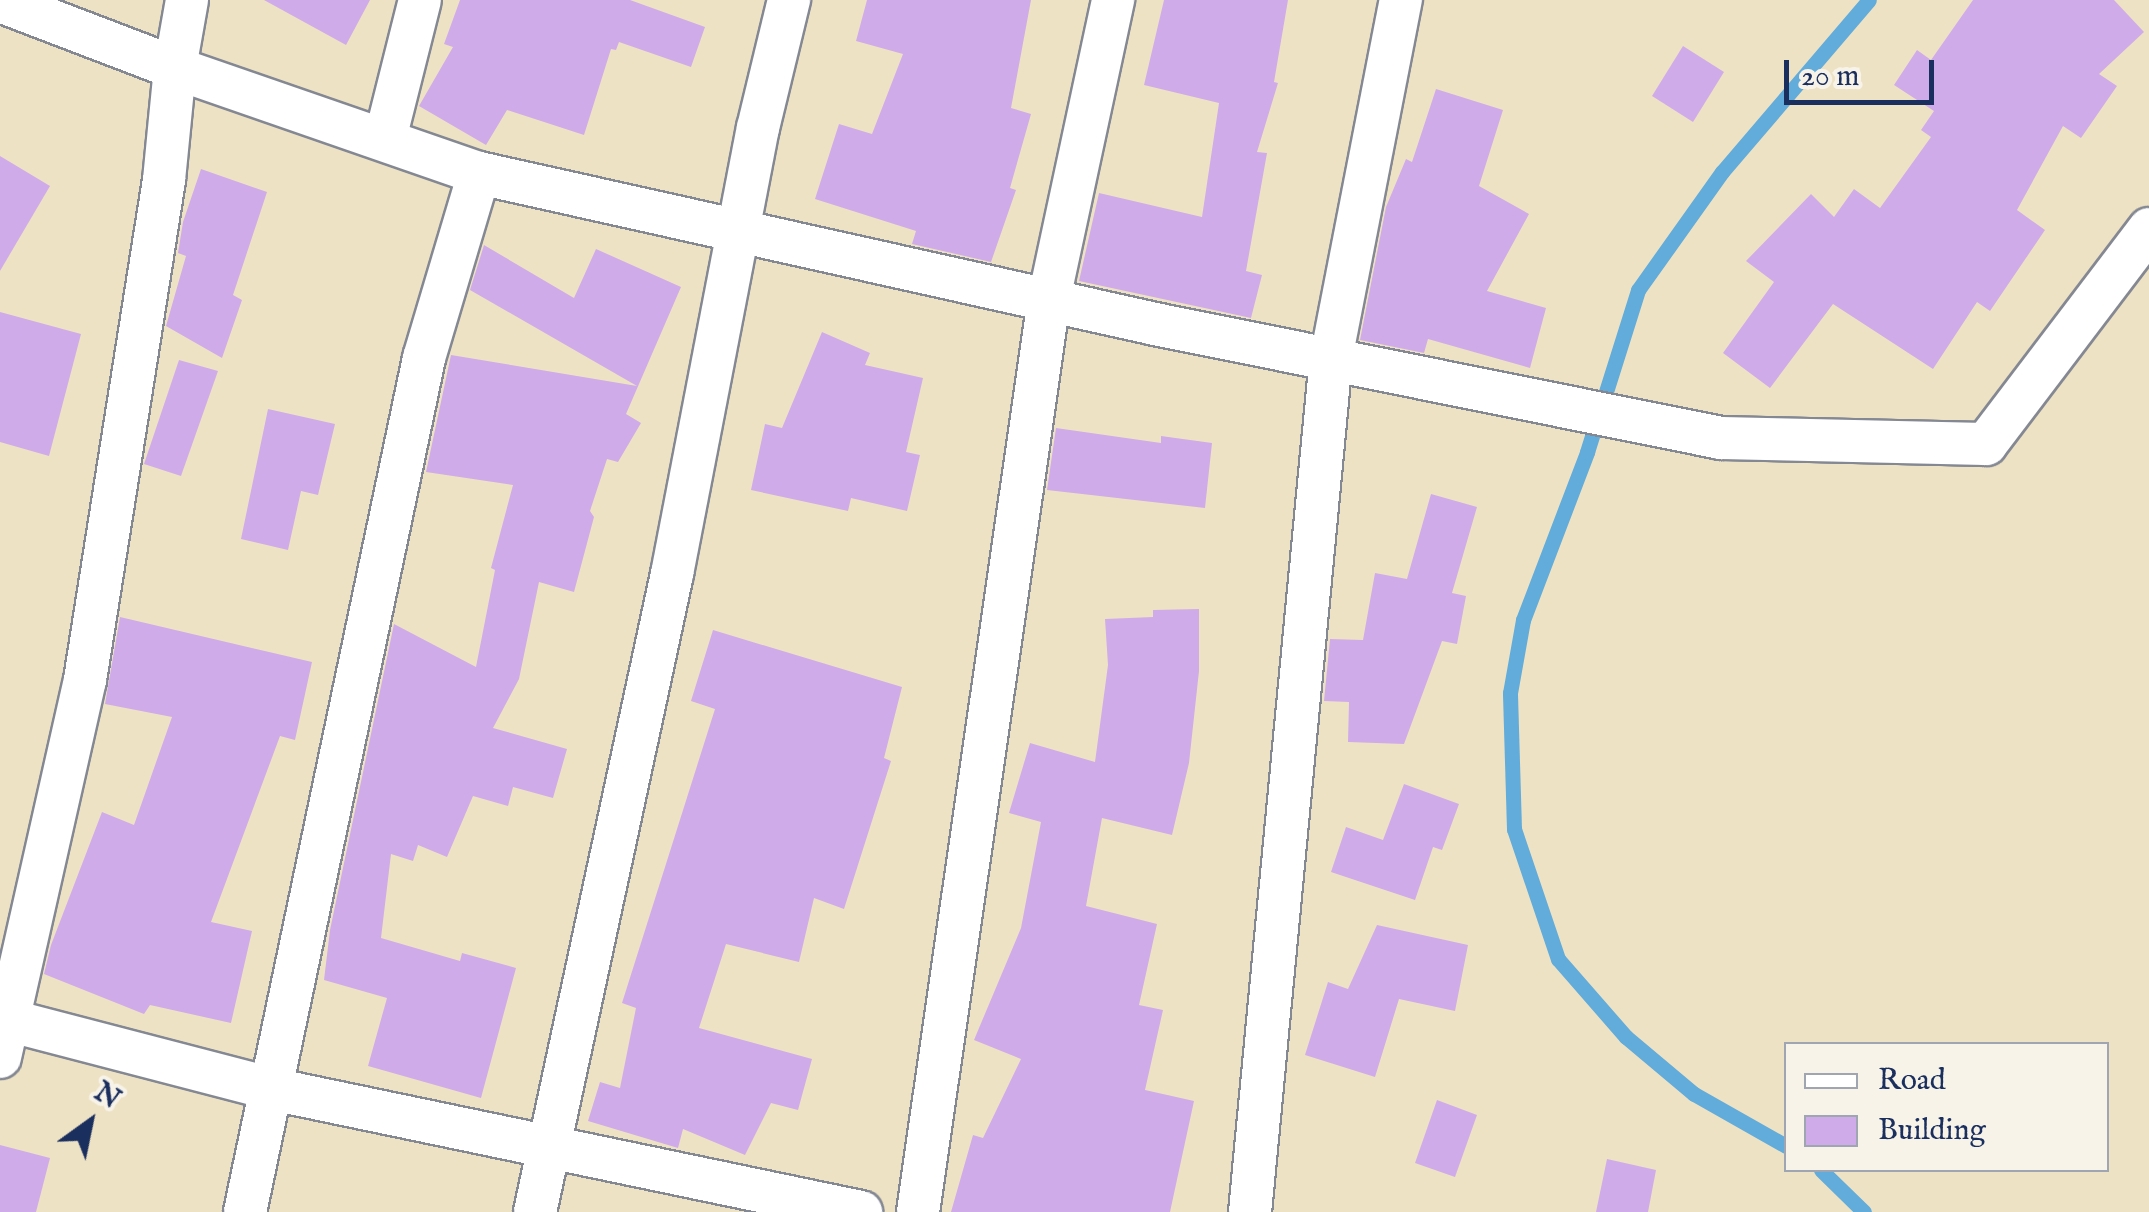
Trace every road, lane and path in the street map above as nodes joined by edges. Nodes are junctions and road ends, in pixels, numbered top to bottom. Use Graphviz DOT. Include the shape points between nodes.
graph roads {
  1 [pos="187,0"];
  2 [pos="420,0"];
  3 [pos="789,0"];
  4 [pos="1114,0"];
  5 [pos="1401,0"];
  6 [pos="0,1"];
  7 [pos="175,68"];
  8 [pos="385,139"];
  9 [pos="478,173"];
  10 [pos="2149,229"];
  11 [pos="737,233"];
  12 [pos="1048,299"];
  13 [pos="1331,359"];
  14 [pos="3,1032"];
  15 [pos="272,1089"];
  16 [pos="550,1148"];
  17 [pos="245,1212"];
  18 [pos="535,1212"];
  19 [pos="861,1212"];
  20 [pos="918,1212"];
  21 [pos="1250,1212"];
  1 -- 7 [label="street"];
  2 -- 8 [label="street"];
  3 -- 11 [label="street"];
  4 -- 12 [label="street"];
  5 -- 13 [label="street"];
  6 -- 7 [label="street"];
  7 -- 8 [label="street"];
  7 -- 14 [label="street" via="164,180 85,680"];
  8 -- 9 [label="street"];
  9 -- 11 [label="street"];
  9 -- 15 [label="street" via="424,358"];
  10 -- 13 [label="street" via="1986,444 1721,438"];
  11 -- 12 [label="street"];
  11 -- 16 [label="street"];
  12 -- 13 [label="street"];
  12 -- 20 [label="street"];
  13 -- 21 [label="street"];
  14 -- 15 [label="street"];
  15 -- 16 [label="street"];
  15 -- 17 [label="street"];
  16 -- 18 [label="street"];
  16 -- 19 [label="street"];
}
